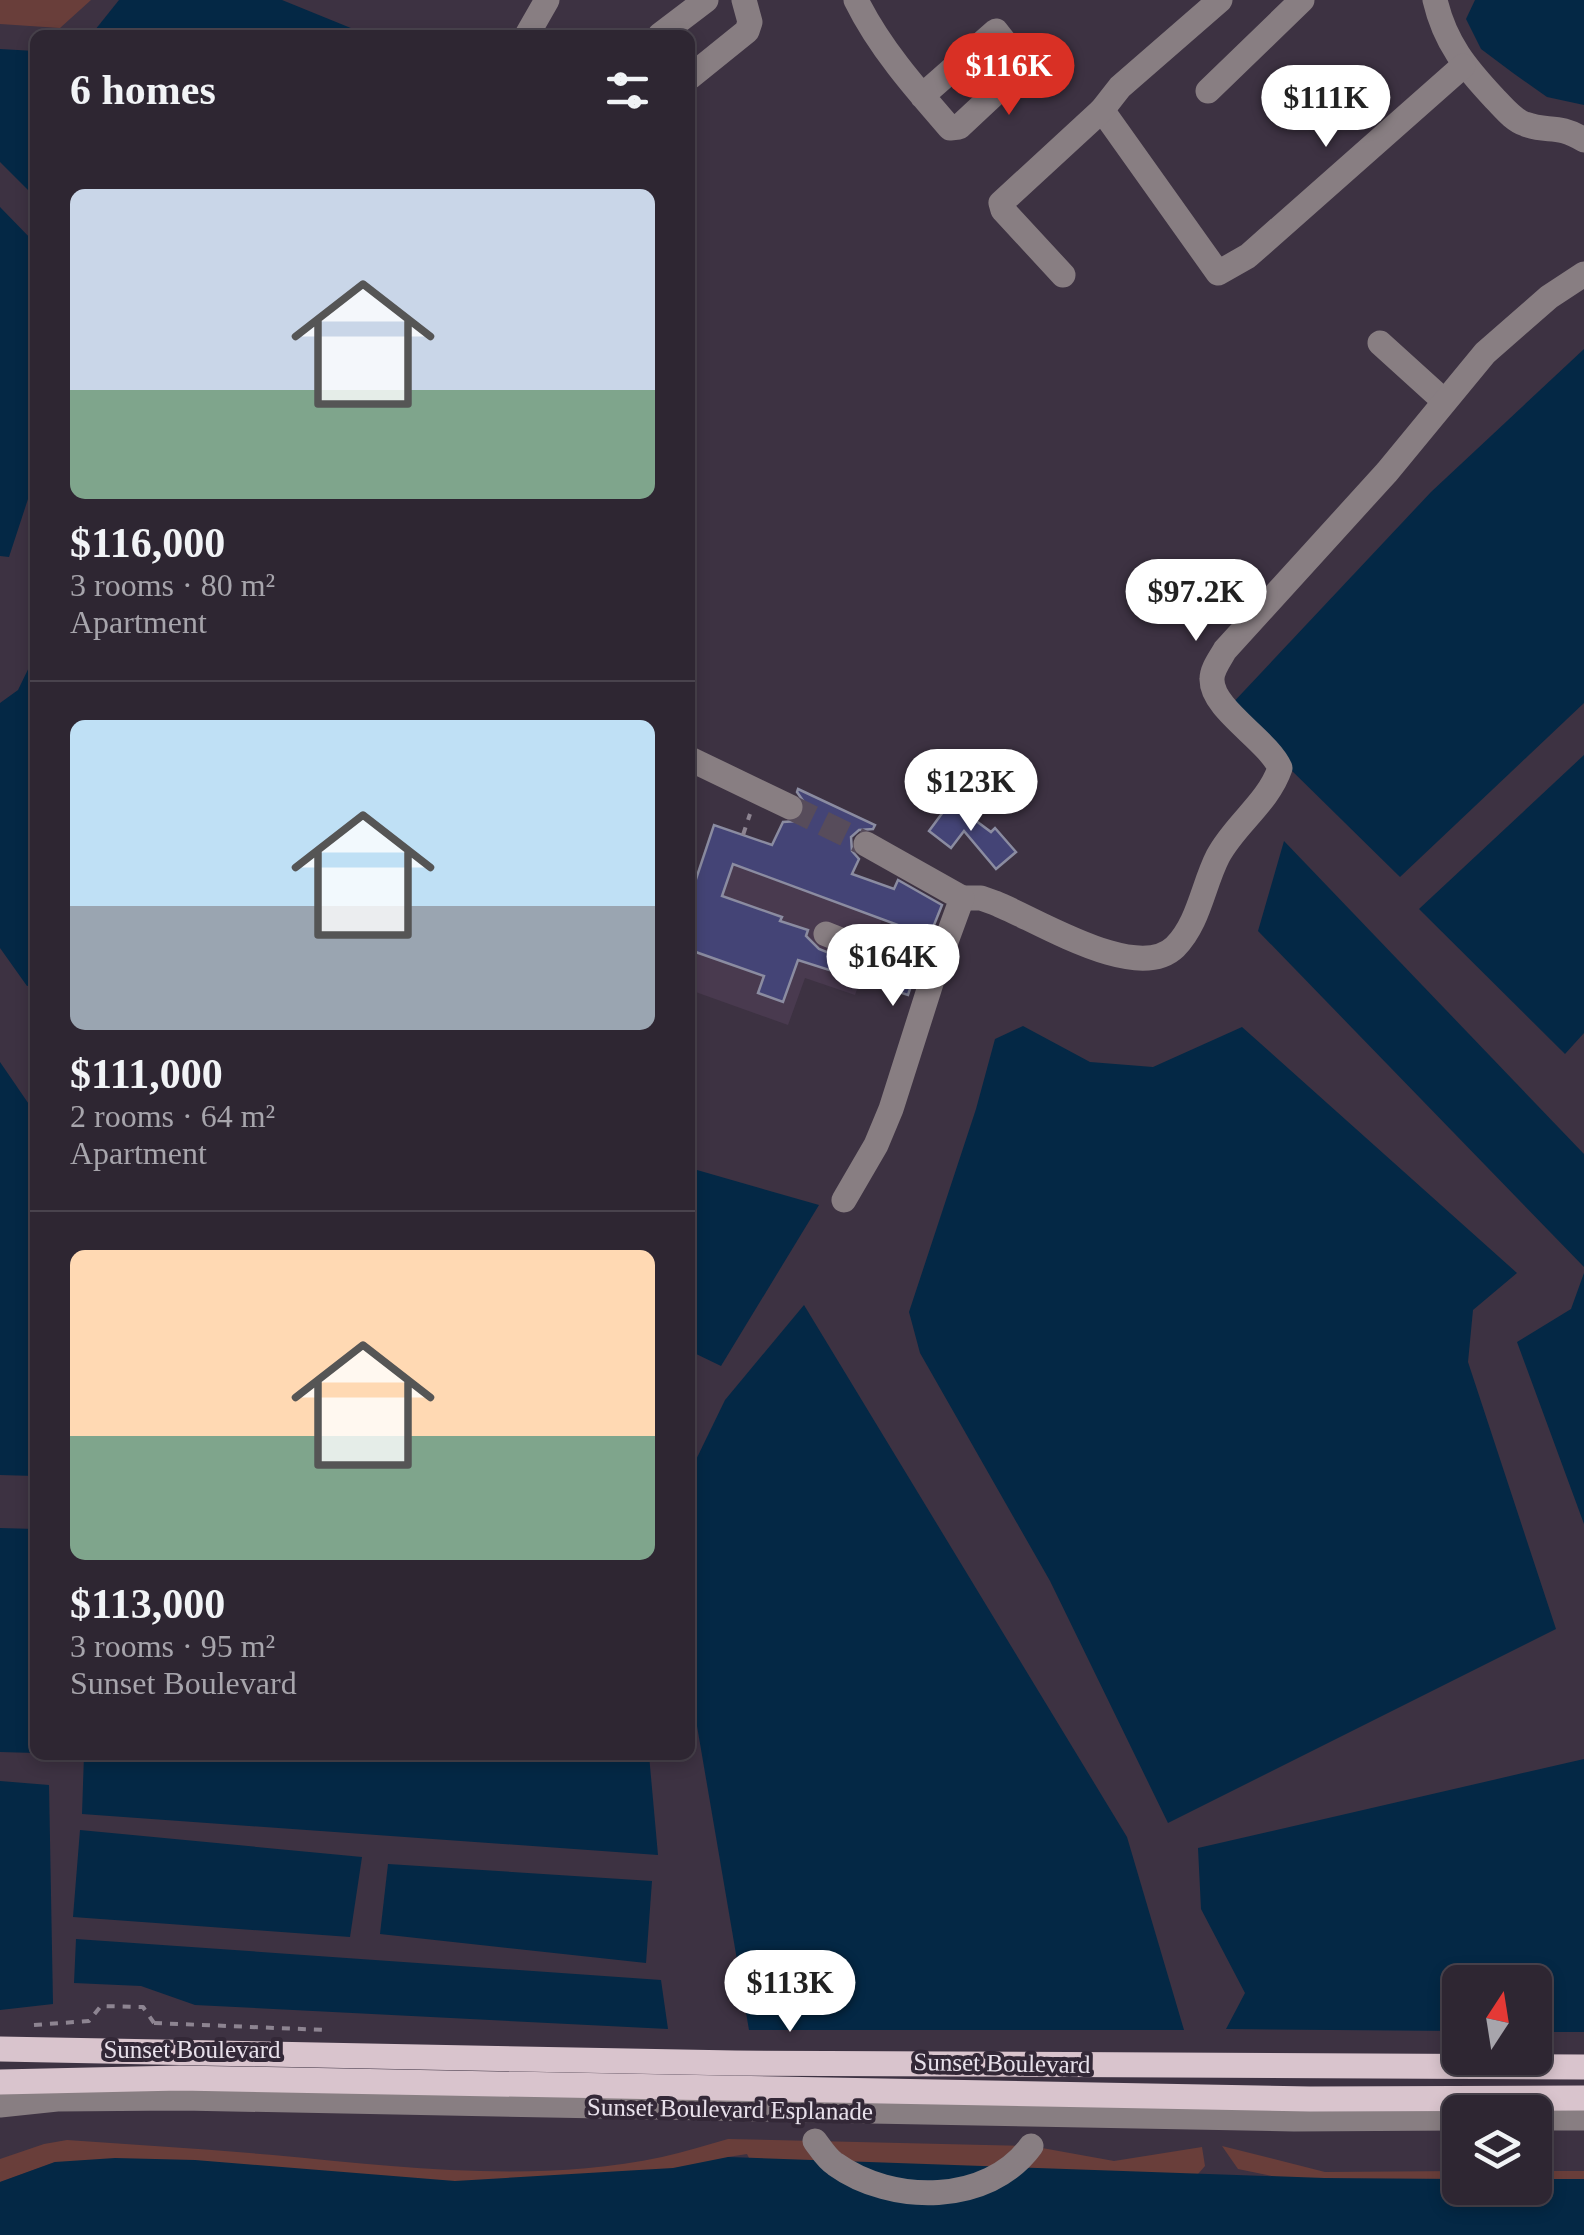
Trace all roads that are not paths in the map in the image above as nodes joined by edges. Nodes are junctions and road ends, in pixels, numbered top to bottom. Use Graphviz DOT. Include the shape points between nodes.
graph roads {
  1 [pos="548,0"];
  2 [pos="706,0"];
  3 [pos="744,0"];
  4 [pos="856,0"];
  5 [pos="1220,0"];
  6 [pos="1302,0"];
  7 [pos="1435,0"];
  8 [pos="530,30"];
  9 [pos="667,30"];
  10 [pos="1463,66"];
  11 [pos="695,73"];
  12 [pos="1208,90"];
  13 [pos="922,96"];
  14 [pos="1102,110"];
  15 [pos="1584,140"];
  16 [pos="1063,274"];
  17 [pos="1584,274"];
  18 [pos="1380,344"];
  19 [pos="1444,401"];
  20 [pos="695,760"];
  21 [pos="790,807"];
  22 [pos="866,844"];
  23 [pos="962,898"];
  24 [pos="826,934"];
  25 [pos="933,977"];
  26 [pos="844,1200"];
  27 [pos="7,2048"];
  28 [pos="1584,2068"];
  29 [pos="10,2081"];
  30 [pos="1584,2098"];
  31 [pos="0,2106"];
  32 [pos="1442,2118"];
  33 [pos="1552,2118"];
  34 [pos="1584,2118"];
  35 [pos="815,2141"];
  36 [pos="1031,2146"];
  1 -- 8 [label="street"];
  2 -- 9 [label="street"];
  3 -- 11 [label="street" via="747,31"];
  4 -- 13 [label="street"];
  5 -- 14 [label="street"];
  6 -- 12 [label="street"];
  7 -- 10 [label="street"];
  10 -- 14 [label="street" via="1248,256 1218,273"];
  10 -- 15 [label="street" via="1520,123"];
  14 -- 16 [label="street" via="1001,203"];
  17 -- 19 [label="street" via="1485,352"];
  18 -- 19 [label="street"];
  19 -- 23 [label="street" via="1216,666 1212,678 1220,698 1280,768 1268,794 1221,851 1175,946 1160,956 1123,957 995,903"];
  20 -- 21 [label="street"];
  22 -- 23 [label="street"];
  23 -- 25 [label="street"];
  24 -- 25 [label="street"];
  25 -- 26 [label="street" via="892,1109"];
  27 -- 28 [label="main road, Sunset Boulevard" via="716,2062"];
  27 -- 29 [label="main road"];
  29 -- 30 [label="main road, Sunset Boulevard"];
  31 -- 32 [label="street, Sunset Boulevard Esplanade" via="182,2098"];
  33 -- 34 [label="street"];
  35 -- 36 [label="street" via="832,2163 852,2174 913,2191 980,2186 1002,2177"];
}
